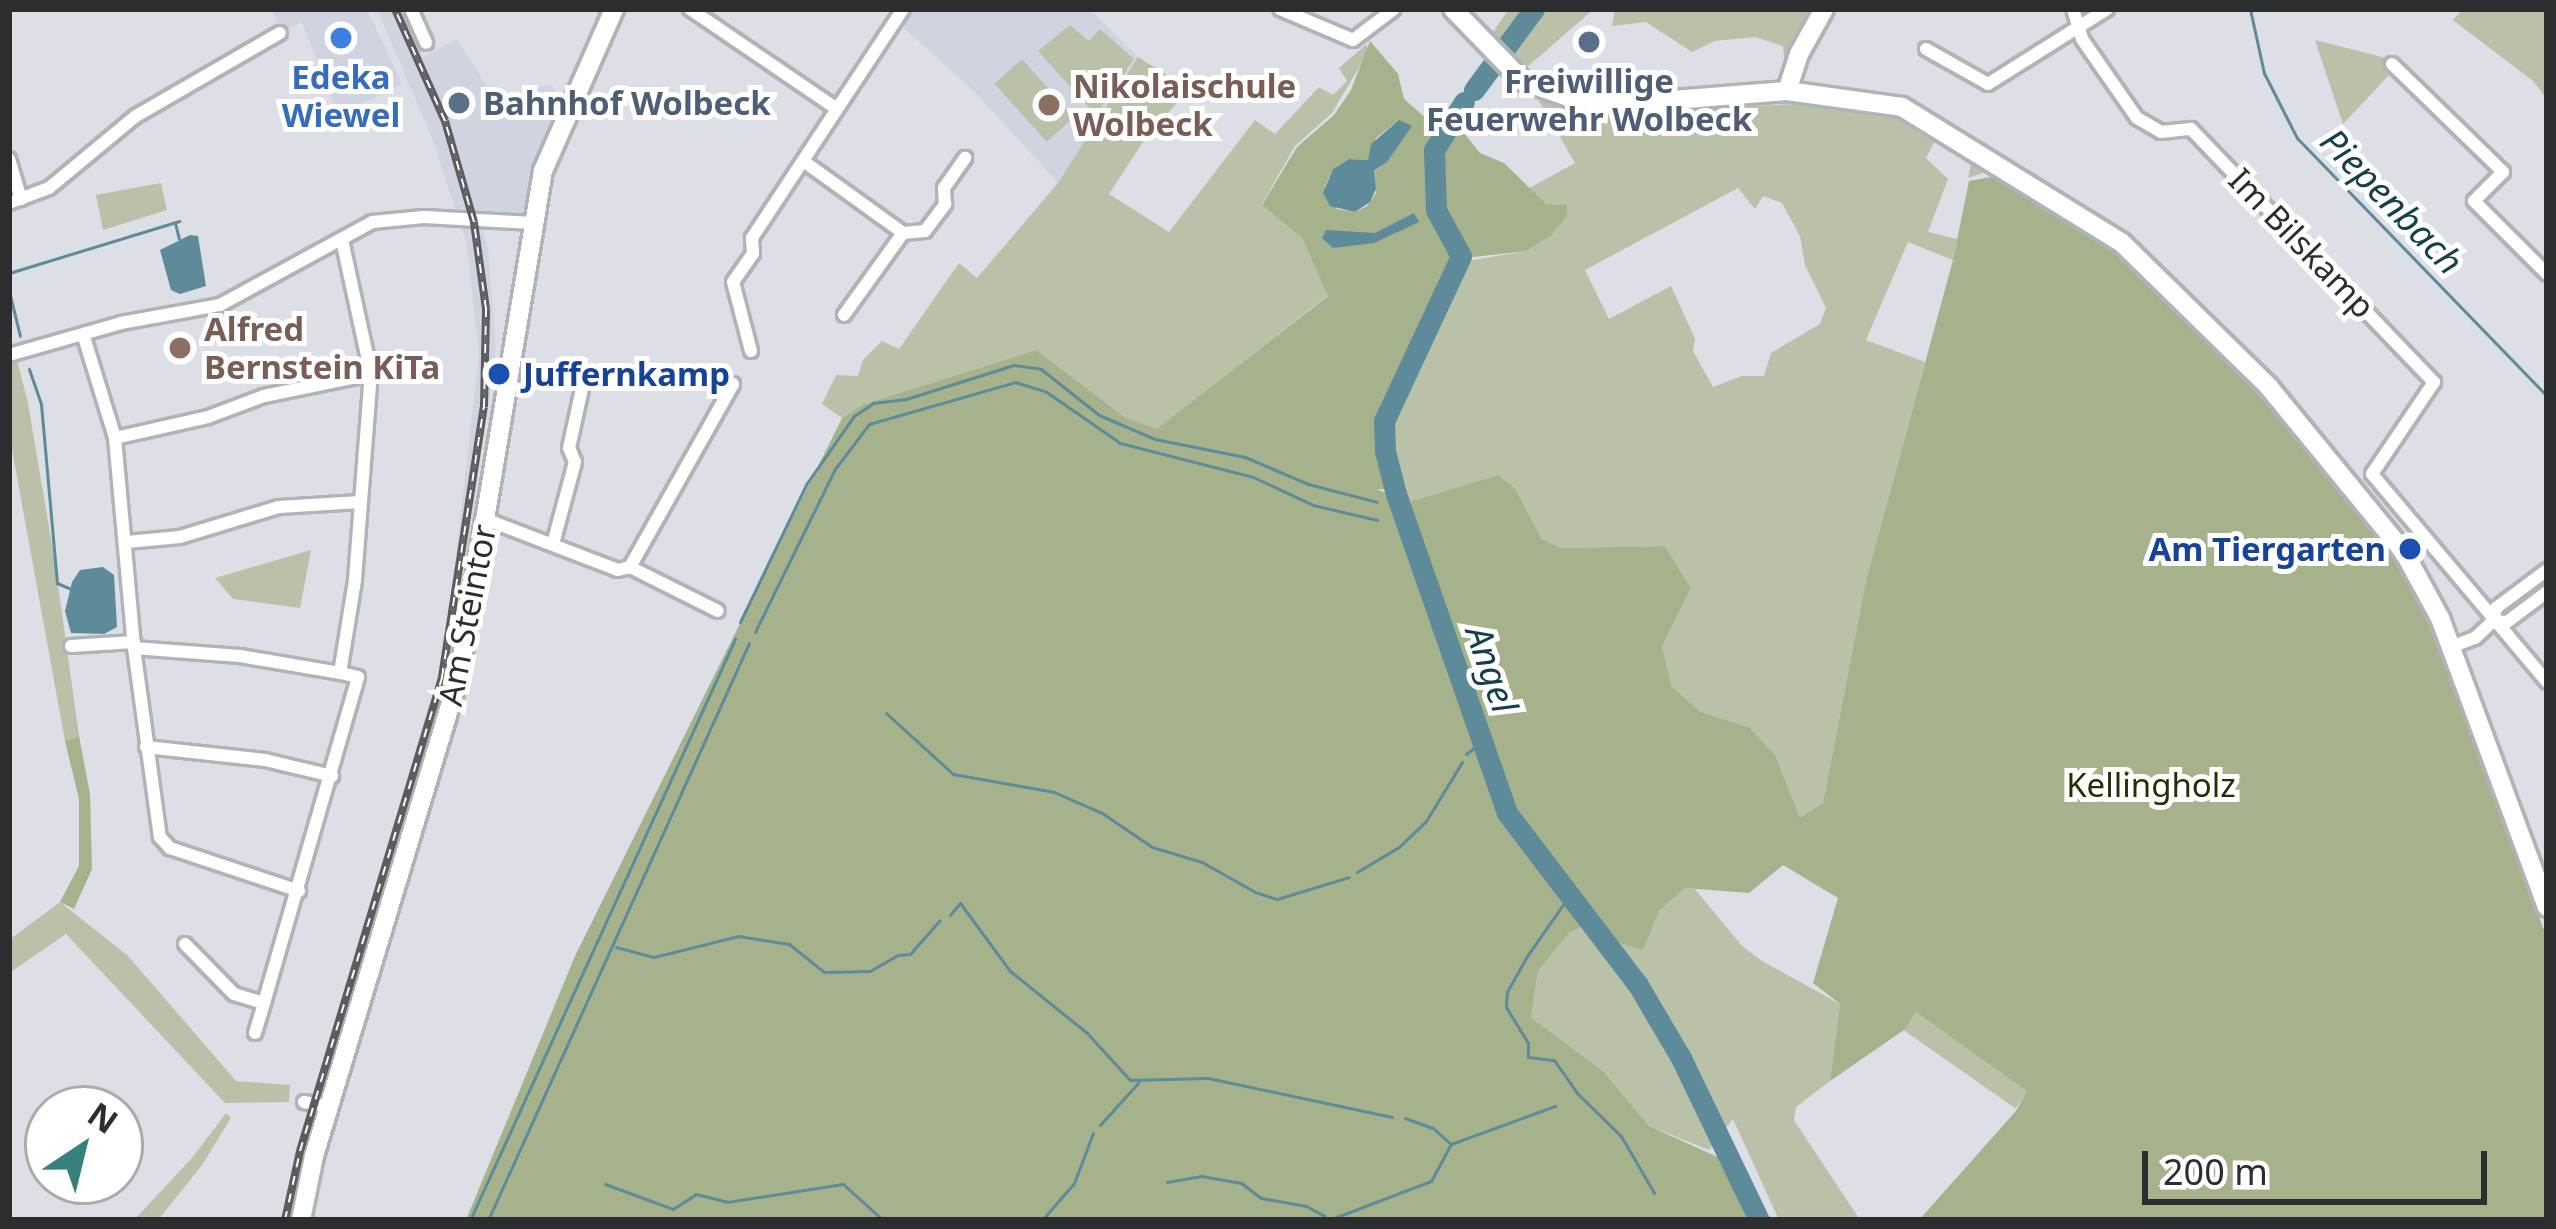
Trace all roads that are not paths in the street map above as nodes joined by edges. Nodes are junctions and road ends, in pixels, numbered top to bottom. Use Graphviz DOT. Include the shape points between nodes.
graph roads {
  1 [pos="411,9"];
  2 [pos="614,9"];
  3 [pos="690,9"];
  4 [pos="903,9"];
  5 [pos="1280,9"];
  6 [pos="1394,9"];
  7 [pos="1453,9"];
  8 [pos="1824,9"];
  9 [pos="2073,9"];
  10 [pos="2108,9"];
  11 [pos="2082,25"];
  12 [pos="280,33"];
  13 [pos="426,43"];
  14 [pos="1926,49"];
  15 [pos="2392,64"];
  16 [pos="1787,91"];
  17 [pos="834,107"];
  18 [pos="965,158"];
  19 [pos="9,159"];
  20 [pos="806,163"];
  21 [pos="15,201"];
  22 [pos="532,223"];
  23 [pos="903,233"];
  24 [pos="342,240"];
  25 [pos="2547,273"];
  26 [pos="844,315"];
  27 [pos="84,337"];
  28 [pos="751,351"];
  29 [pos="9,355"];
  30 [pos="371,374"];
  31 [pos="585,375"];
  32 [pos="733,384"];
  33 [pos="115,438"];
  34 [pos="2358,494"];
  35 [pos="2386,495"];
  36 [pos="360,502"];
  37 [pos="485,519"];
  38 [pos="127,542"];
  39 [pos="553,544"];
  40 [pos="630,567"];
  41 [pos="2547,570"];
  42 [pos="2547,592"];
  43 [pos="718,611"];
  44 [pos="2493,621"];
  45 [pos="134,645"];
  46 [pos="71,646"];
  47 [pos="2451,647"];
  48 [pos="340,674"];
  49 [pos="2547,682"];
  50 [pos="146,747"];
  51 [pos="332,776"];
  52 [pos="299,891"];
  53 [pos="2547,907"];
  54 [pos="185,944"];
  55 [pos="264,1003"];
  56 [pos="255,1033"];
  57 [pos="304,1102"];
  58 [pos="329,1107"];
  59 [pos="301,1220"];
  1 -- 13 [label="street"];
  2 -- 22 [label="street, Am Steintor" via="543,171"];
  3 -- 17 [label="street"];
  4 -- 17 [label="street"];
  5 -- 6 [label="street" via="1353,40"];
  7 -- 16 [label="street" via="1509,69 1547,92 1612,104"];
  8 -- 16 [label="street"];
  9 -- 11 [label="street, Im Bilskamp"];
  10 -- 11 [label="street"];
  11 -- 14 [label="street" via="1988,84"];
  11 -- 35 [label="street, Im Bilskamp" via="2082,39 2138,118 2161,132 2191,129 2434,382 2372,470"];
  12 -- 21 [label="street" via="136,116 78,170"];
  15 -- 25 [label="street" via="2503,172 2474,201"];
  16 -- 34 [label="street" via="1910,110 2110,234 2268,386"];
  17 -- 20 [label="street" via="834,121"];
  18 -- 23 [label="street" via="925,231"];
  19 -- 21 [label="street"];
  20 -- 23 [label="street"];
  20 -- 28 [label="street" via="752,238 753,254 733,282"];
  22 -- 24 [label="street" via="395,218"];
  22 -- 37 [label="street, Am Steintor"];
  23 -- 26 [label="street"];
  24 -- 27 [label="street" via="220,305"];
  24 -- 30 [label="street"];
  27 -- 29 [label="street"];
  27 -- 33 [label="street"];
  30 -- 33 [label="street"];
  30 -- 36 [label="street"];
  31 -- 39 [label="street" via="568,448 575,462"];
  32 -- 40 [label="street"];
  33 -- 38 [label="street"];
  34 -- 35 [label="street"];
  34 -- 47 [label="street" via="2423,584"];
  35 -- 44 [label="street"];
  36 -- 38 [label="street" via="280,507 180,537"];
  36 -- 48 [label="street"];
  37 -- 39 [label="street"];
  37 -- 58 [label="street, Am Steintor" via="459,676"];
  38 -- 45 [label="street"];
  39 -- 40 [label="street" via="618,570"];
  40 -- 43 [label="street"];
  41 -- 44 [label="street" via="2496,608"];
  42 -- 44 [label="street" via="2507,622"];
  44 -- 47 [label="street"];
  44 -- 49 [label="street"];
  45 -- 46 [label="street"];
  45 -- 48 [label="street"];
  45 -- 50 [label="street"];
  47 -- 53 [label="street"];
  48 -- 51 [label="street" via="358,677"];
  50 -- 51 [label="street"];
  50 -- 52 [label="street" via="160,837 170,848"];
  51 -- 52 [label="street"];
  52 -- 55 [label="street"];
  54 -- 55 [label="street" via="234,994"];
  55 -- 56 [label="street"];
  57 -- 58 [label="street"];
  58 -- 59 [label="street, Am Steintor"];
}
